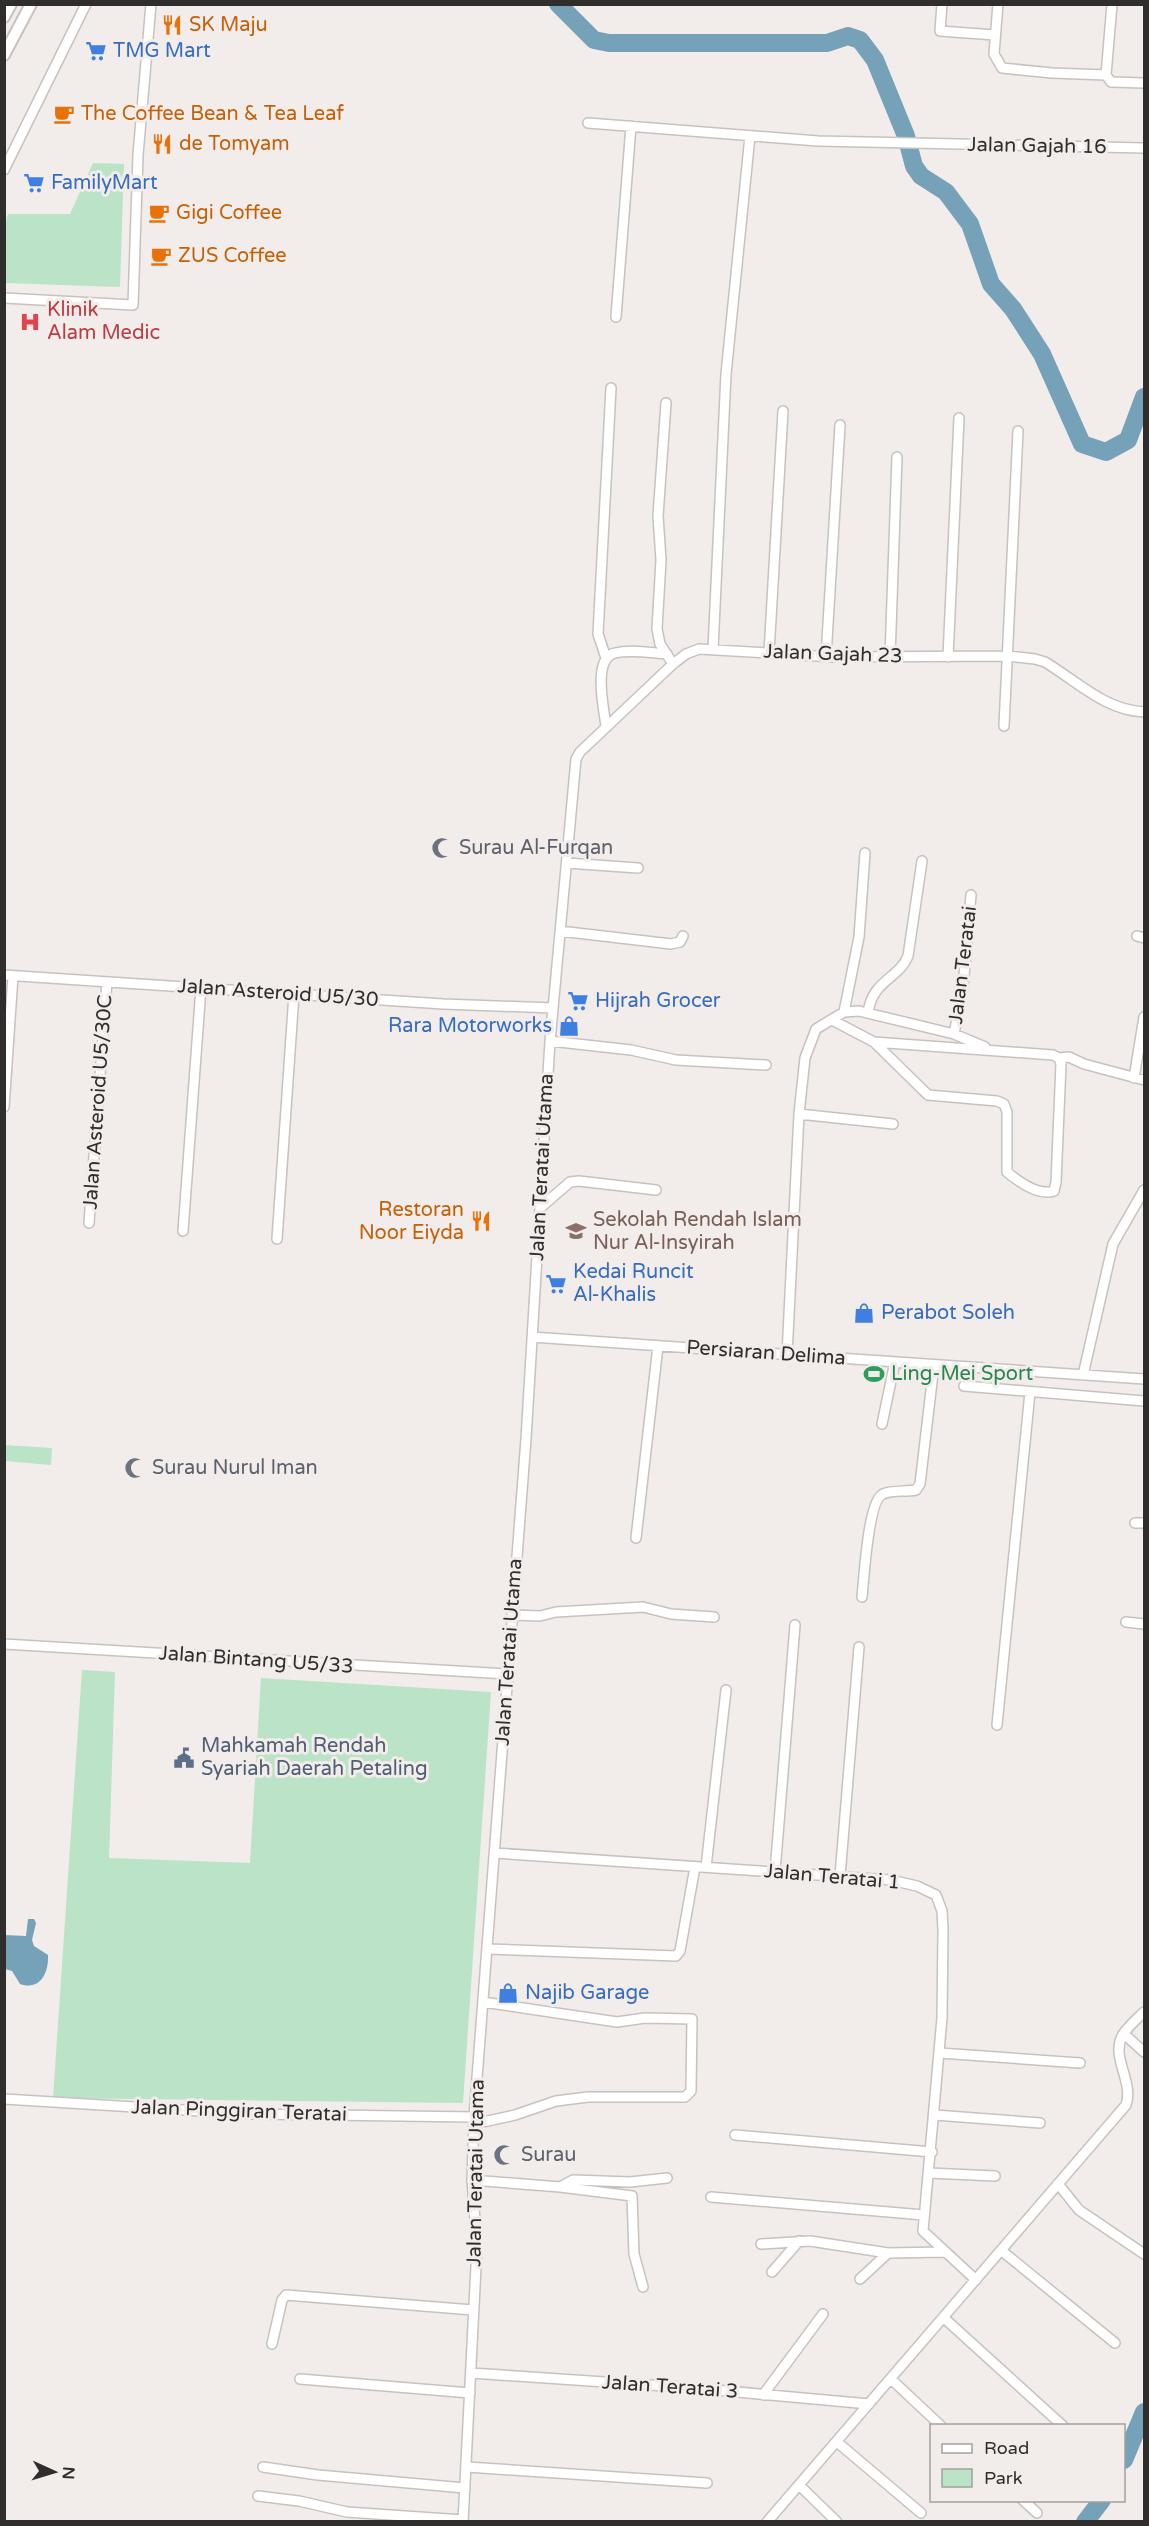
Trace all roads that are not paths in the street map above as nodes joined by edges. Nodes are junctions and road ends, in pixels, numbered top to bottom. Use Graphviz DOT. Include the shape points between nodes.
graph roads {
  1 [pos="11,4"];
  2 [pos="31,4"];
  3 [pos="86,4"];
  4 [pos="151,4"];
  5 [pos="942,4"];
  6 [pos="998,4"];
  7 [pos="1112,4"];
  8 [pos="4,17"];
  9 [pos="995,35"];
  10 [pos="4,55"];
  11 [pos="1106,75"];
  12 [pos="1144,83"];
  13 [pos="588,123"];
  14 [pos="631,126"];
  15 [pos="750,136"];
  16 [pos="1144,148"];
  17 [pos="4,170"];
  18 [pos="4,298"];
  19 [pos="616,317"];
  20 [pos="611,388"];
  21 [pos="666,403"];
  22 [pos="783,411"];
  23 [pos="959,418"];
  24 [pos="840,425"];
  25 [pos="1018,430"];
  26 [pos="897,457"];
  27 [pos="713,649"];
  28 [pos="769,653"];
  29 [pos="667,654"];
  30 [pos="1008,656"];
  31 [pos="826,657"];
  32 [pos="890,657"];
  33 [pos="948,657"];
  34 [pos="606,658"];
  35 [pos="673,663"];
  36 [pos="1144,712"];
  37 [pos="606,726"];
  38 [pos="1004,726"];
  39 [pos="572,784"];
  40 [pos="865,853"];
  41 [pos="922,861"];
  42 [pos="567,863"];
  43 [pos="639,868"];
  44 [pos="971,895"];
  45 [pos="560,931"];
  46 [pos="683,936"];
  47 [pos="9,975"];
  48 [pos="106,982"];
  49 [pos="201,988"];
  50 [pos="294,994"];
  51 [pos="553,1008"];
  52 [pos="844,1012"];
  53 [pos="868,1013"];
  54 [pos="1144,1017"];
  55 [pos="832,1020"];
  56 [pos="954,1034"];
  57 [pos="550,1041"];
  58 [pos="874,1042"];
  59 [pos="995,1050"];
  60 [pos="1059,1058"];
  61 [pos="766,1065"];
  62 [pos="1134,1078"];
  63 [pos="1144,1080"];
  64 [pos="4,1107"];
  65 [pos="799,1114"];
  66 [pos="893,1124"];
  67 [pos="656,1190"];
  68 [pos="1144,1190"];
  69 [pos="540,1208"];
  70 [pos="88,1223"];
  71 [pos="183,1231"];
  72 [pos="277,1239"];
  73 [pos="532,1337"];
  74 [pos="658,1346"];
  75 [pos="787,1354"];
  76 [pos="895,1362"];
  77 [pos="934,1365"];
  78 [pos="1083,1375"];
  79 [pos="1144,1379"];
  80 [pos="964,1386"];
  81 [pos="1029,1392"];
  82 [pos="1144,1401"];
  83 [pos="882,1424"];
  84 [pos="636,1538"];
  85 [pos="862,1597"];
  86 [pos="512,1615"];
  87 [pos="714,1617"];
  88 [pos="1126,1622"];
  89 [pos="1144,1624"];
  90 [pos="795,1625"];
  91 [pos="4,1644"];
  92 [pos="860,1647"];
  93 [pos="507,1674"];
  94 [pos="726,1690"];
  95 [pos="998,1725"];
  96 [pos="495,1853"];
  97 [pos="695,1867"];
  98 [pos="706,1867"];
  99 [pos="775,1872"];
  100 [pos="840,1876"];
  101 [pos="488,1949"];
  102 [pos="483,2002"];
  103 [pos="1144,2012"];
  104 [pos="1124,2034"];
  105 [pos="1144,2052"];
  106 [pos="940,2053"];
  107 [pos="1080,2063"];
  108 [pos="4,2099"];
  109 [pos="935,2115"];
  110 [pos="474,2121"];
  111 [pos="1040,2123"];
  112 [pos="735,2135"];
  113 [pos="932,2152"];
  114 [pos="929,2173"];
  115 [pos="995,2176"];
  116 [pos="667,2178"];
  117 [pos="472,2180"];
  118 [pos="1059,2185"];
  119 [pos="560,2187"];
  120 [pos="711,2197"];
  121 [pos="924,2215"];
  122 [pos="799,2241"];
  123 [pos="761,2244"];
  124 [pos="1002,2251"];
  125 [pos="944,2252"];
  126 [pos="888,2253"];
  127 [pos="1144,2254"];
  128 [pos="772,2272"];
  129 [pos="860,2279"];
  130 [pos="976,2280"];
  131 [pos="643,2287"];
  132 [pos="473,2310"];
  133 [pos="823,2314"];
  134 [pos="944,2318"];
  135 [pos="1115,2343"];
  136 [pos="272,2344"];
  137 [pos="471,2373"];
  138 [pos="300,2379"];
  139 [pos="891,2379"];
  140 [pos="470,2393"];
  141 [pos="763,2395"];
  142 [pos="869,2404"];
  143 [pos="939,2424"];
  144 [pos="1061,2424"];
  145 [pos="837,2442"];
  146 [pos="263,2467"];
  147 [pos="467,2467"];
  148 [pos="707,2483"];
  149 [pos="799,2485"];
  150 [pos="465,2488"];
  151 [pos="258,2496"];
  152 [pos="1025,2502"];
  153 [pos="921,2513"];
  154 [pos="1037,2513"];
  155 [pos="463,2521"];
  156 [pos="767,2522"];
  157 [pos="837,2522"];
  1 -- 8 [label="street"];
  2 -- 10 [label="street"];
  3 -- 17 [label="street"];
  4 -- 18 [label="street" via="138,155 133,305"];
  5 -- 9 [label="street" via="940,31"];
  6 -- 9 [label="street"];
  7 -- 11 [label="street"];
  9 -- 11 [label="street" via="994,54 1002,68"];
  11 -- 12 [label="street" via="1111,82"];
  13 -- 14 [label="street, Jalan Gajah 16"];
  14 -- 15 [label="street, Jalan Gajah 16"];
  14 -- 19 [label="street"];
  15 -- 16 [label="street, Jalan Gajah 16" via="930,145"];
  15 -- 27 [label="street" via="726,374"];
  20 -- 34 [label="street" via="598,634"];
  21 -- 29 [label="street" via="658,516 661,560 657,629"];
  22 -- 28 [label="street"];
  23 -- 33 [label="street"];
  24 -- 31 [label="street"];
  25 -- 30 [label="street"];
  26 -- 32 [label="street"];
  27 -- 28 [label="street, Jalan Gajah 23"];
  27 -- 35 [label="street, Jalan Gajah 23" via="692,650"];
  28 -- 31 [label="street, Jalan Gajah 23"];
  29 -- 34 [label="street" via="614,653"];
  29 -- 35 [label="street"];
  30 -- 33 [label="street, Jalan Gajah 23"];
  30 -- 36 [label="street, Jalan Gajah 23" via="1045,662 1114,706"];
  30 -- 38 [label="street"];
  31 -- 32 [label="street, Jalan Gajah 23"];
  32 -- 33 [label="street, Jalan Gajah 23"];
  34 -- 37 [label="street" via="601,670"];
  35 -- 37 [label="street, Jalan Gajah 23"];
  37 -- 39 [label="street, Jalan Gajah 23" via="576,759"];
  39 -- 42 [label="street, Jalan Teratai Utama"];
  40 -- 52 [label="street" via="859,937"];
  41 -- 53 [label="street" via="908,956 874,993"];
  42 -- 43 [label="street"];
  42 -- 45 [label="street, Jalan Teratai Utama"];
  44 -- 56 [label="street, Jalan Teratai" via="963,987"];
  45 -- 46 [label="street" via="671,944 680,942"];
  45 -- 51 [label="street, Jalan Teratai Utama"];
  47 -- 48 [label="street, Jalan Asteroid U5/30"];
  47 -- 64 [label="street"];
  48 -- 49 [label="street, Jalan Asteroid U5/30"];
  48 -- 70 [label="street, Jalan Asteroid U5/30C"];
  49 -- 50 [label="street, Jalan Asteroid U5/30"];
  49 -- 71 [label="street"];
  50 -- 51 [label="street, Jalan Asteroid U5/30"];
  50 -- 72 [label="street"];
  51 -- 57 [label="street, Jalan Teratai Utama"];
  52 -- 53 [label="street"];
  52 -- 55 [label="street"];
  53 -- 56 [label="street"];
  54 -- 62 [label="street"];
  55 -- 58 [label="street"];
  55 -- 65 [label="street" via="816,1029 810,1042"];
  56 -- 59 [label="street"];
  57 -- 61 [label="street" via="631,1050 676,1060"];
  57 -- 69 [label="street, Jalan Teratai Utama"];
  58 -- 59 [label="street"];
  58 -- 60 [label="street" via="928,1095 1004,1104 1008,1172 1022,1184 1051,1193 1056,1182"];
  59 -- 60 [label="street"];
  60 -- 62 [label="street" via="1069,1057"];
  62 -- 63 [label="street"];
  65 -- 66 [label="street"];
  65 -- 75 [label="street"];
  67 -- 69 [label="street" via="570,1182"];
  68 -- 78 [label="street" via="1113,1244"];
  69 -- 73 [label="street, Jalan Teratai Utama"];
  73 -- 74 [label="street, Persiaran Delima"];
  73 -- 86 [label="street, Jalan Teratai Utama"];
  74 -- 75 [label="street, Persiaran Delima"];
  74 -- 84 [label="street"];
  75 -- 76 [label="street, Persiaran Delima"];
  76 -- 77 [label="street, Persiaran Delima"];
  76 -- 83 [label="street"];
  77 -- 78 [label="street, Persiaran Delima"];
  77 -- 85 [label="street" via="921,1484 916,1491 885,1493 877,1499"];
  78 -- 79 [label="street, Persiaran Delima"];
  80 -- 81 [label="street"];
  81 -- 82 [label="street"];
  81 -- 95 [label="street"];
  86 -- 87 [label="street" via="643,1607 671,1614"];
  86 -- 93 [label="street, Jalan Teratai Utama"];
  88 -- 89 [label="street"];
  90 -- 99 [label="street"];
  91 -- 93 [label="street, Jalan Bintang U5/33"];
  92 -- 100 [label="street"];
  93 -- 96 [label="street, Jalan Teratai Utama"];
  94 -- 98 [label="street"];
  96 -- 97 [label="street, Jalan Teratai 1"];
  96 -- 101 [label="street, Jalan Teratai Utama"];
  97 -- 98 [label="street, Jalan Teratai 1"];
  97 -- 101 [label="street" via="676,1956"];
  98 -- 99 [label="street, Jalan Teratai 1"];
  99 -- 100 [label="street, Jalan Teratai 1"];
  100 -- 106 [label="street, Jalan Teratai 1" via="917,1886 939,1900 943,1930"];
  101 -- 102 [label="street, Jalan Teratai Utama"];
  102 -- 110 [label="street, Jalan Teratai Utama"];
  102 -- 110 [label="street, Jalan Pinggiran Teratai" via="617,2022 692,2019 691,2091 685,2097 588,2097 556,2101 515,2115"];
  103 -- 104 [label="street"];
  104 -- 105 [label="street"];
  104 -- 118 [label="street" via="1119,2052 1129,2091 1126,2105"];
  106 -- 107 [label="street"];
  106 -- 109 [label="street, Jalan Teratai 1"];
  108 -- 110 [label="street, Jalan Pinggiran Teratai" via="217,2112"];
  109 -- 111 [label="street"];
  109 -- 113 [label="street, Jalan Teratai 1"];
  110 -- 117 [label="street, Jalan Teratai Utama"];
  112 -- 113 [label="street"];
  113 -- 114 [label="street, Jalan Teratai 1"];
  114 -- 115 [label="street"];
  114 -- 121 [label="street, Jalan Teratai 1"];
  116 -- 119 [label="street" via="630,2182 573,2180"];
  117 -- 119 [label="street"];
  117 -- 132 [label="street, Jalan Teratai Utama" via="477,2247"];
  118 -- 124 [label="street"];
  118 -- 127 [label="street" via="1079,2210"];
  119 -- 131 [label="street" via="632,2196 634,2254"];
  120 -- 121 [label="street"];
  121 -- 125 [label="street, Jalan Teratai 1" via="925,2235"];
  122 -- 123 [label="street"];
  122 -- 126 [label="street"];
  122 -- 128 [label="street"];
  124 -- 130 [label="street"];
  124 -- 135 [label="street"];
  125 -- 126 [label="street"];
  125 -- 130 [label="street, Jalan Teratai 1"];
  126 -- 129 [label="street"];
  130 -- 134 [label="street"];
  132 -- 136 [label="street" via="288,2295 282,2300"];
  132 -- 137 [label="street, Jalan Teratai Utama"];
  133 -- 141 [label="street"];
  134 -- 139 [label="street"];
  134 -- 144 [label="street"];
  137 -- 140 [label="street, Jalan Teratai Utama"];
  137 -- 141 [label="street, Jalan Teratai 3"];
  138 -- 140 [label="street"];
  139 -- 142 [label="street"];
  139 -- 143 [label="street"];
  140 -- 147 [label="street, Jalan Teratai Utama"];
  141 -- 142 [label="street, Jalan Teratai 3"];
  142 -- 145 [label="street"];
  145 -- 149 [label="street"];
  145 -- 153 [label="street"];
  146 -- 150 [label="street"];
  147 -- 148 [label="street"];
  147 -- 150 [label="street, Jalan Teratai Utama"];
  149 -- 156 [label="street"];
  149 -- 157 [label="street"];
  150 -- 155 [label="street, Jalan Teratai Utama"];
  151 -- 155 [label="street" via="347,2512"];
  152 -- 154 [label="street"];
}
